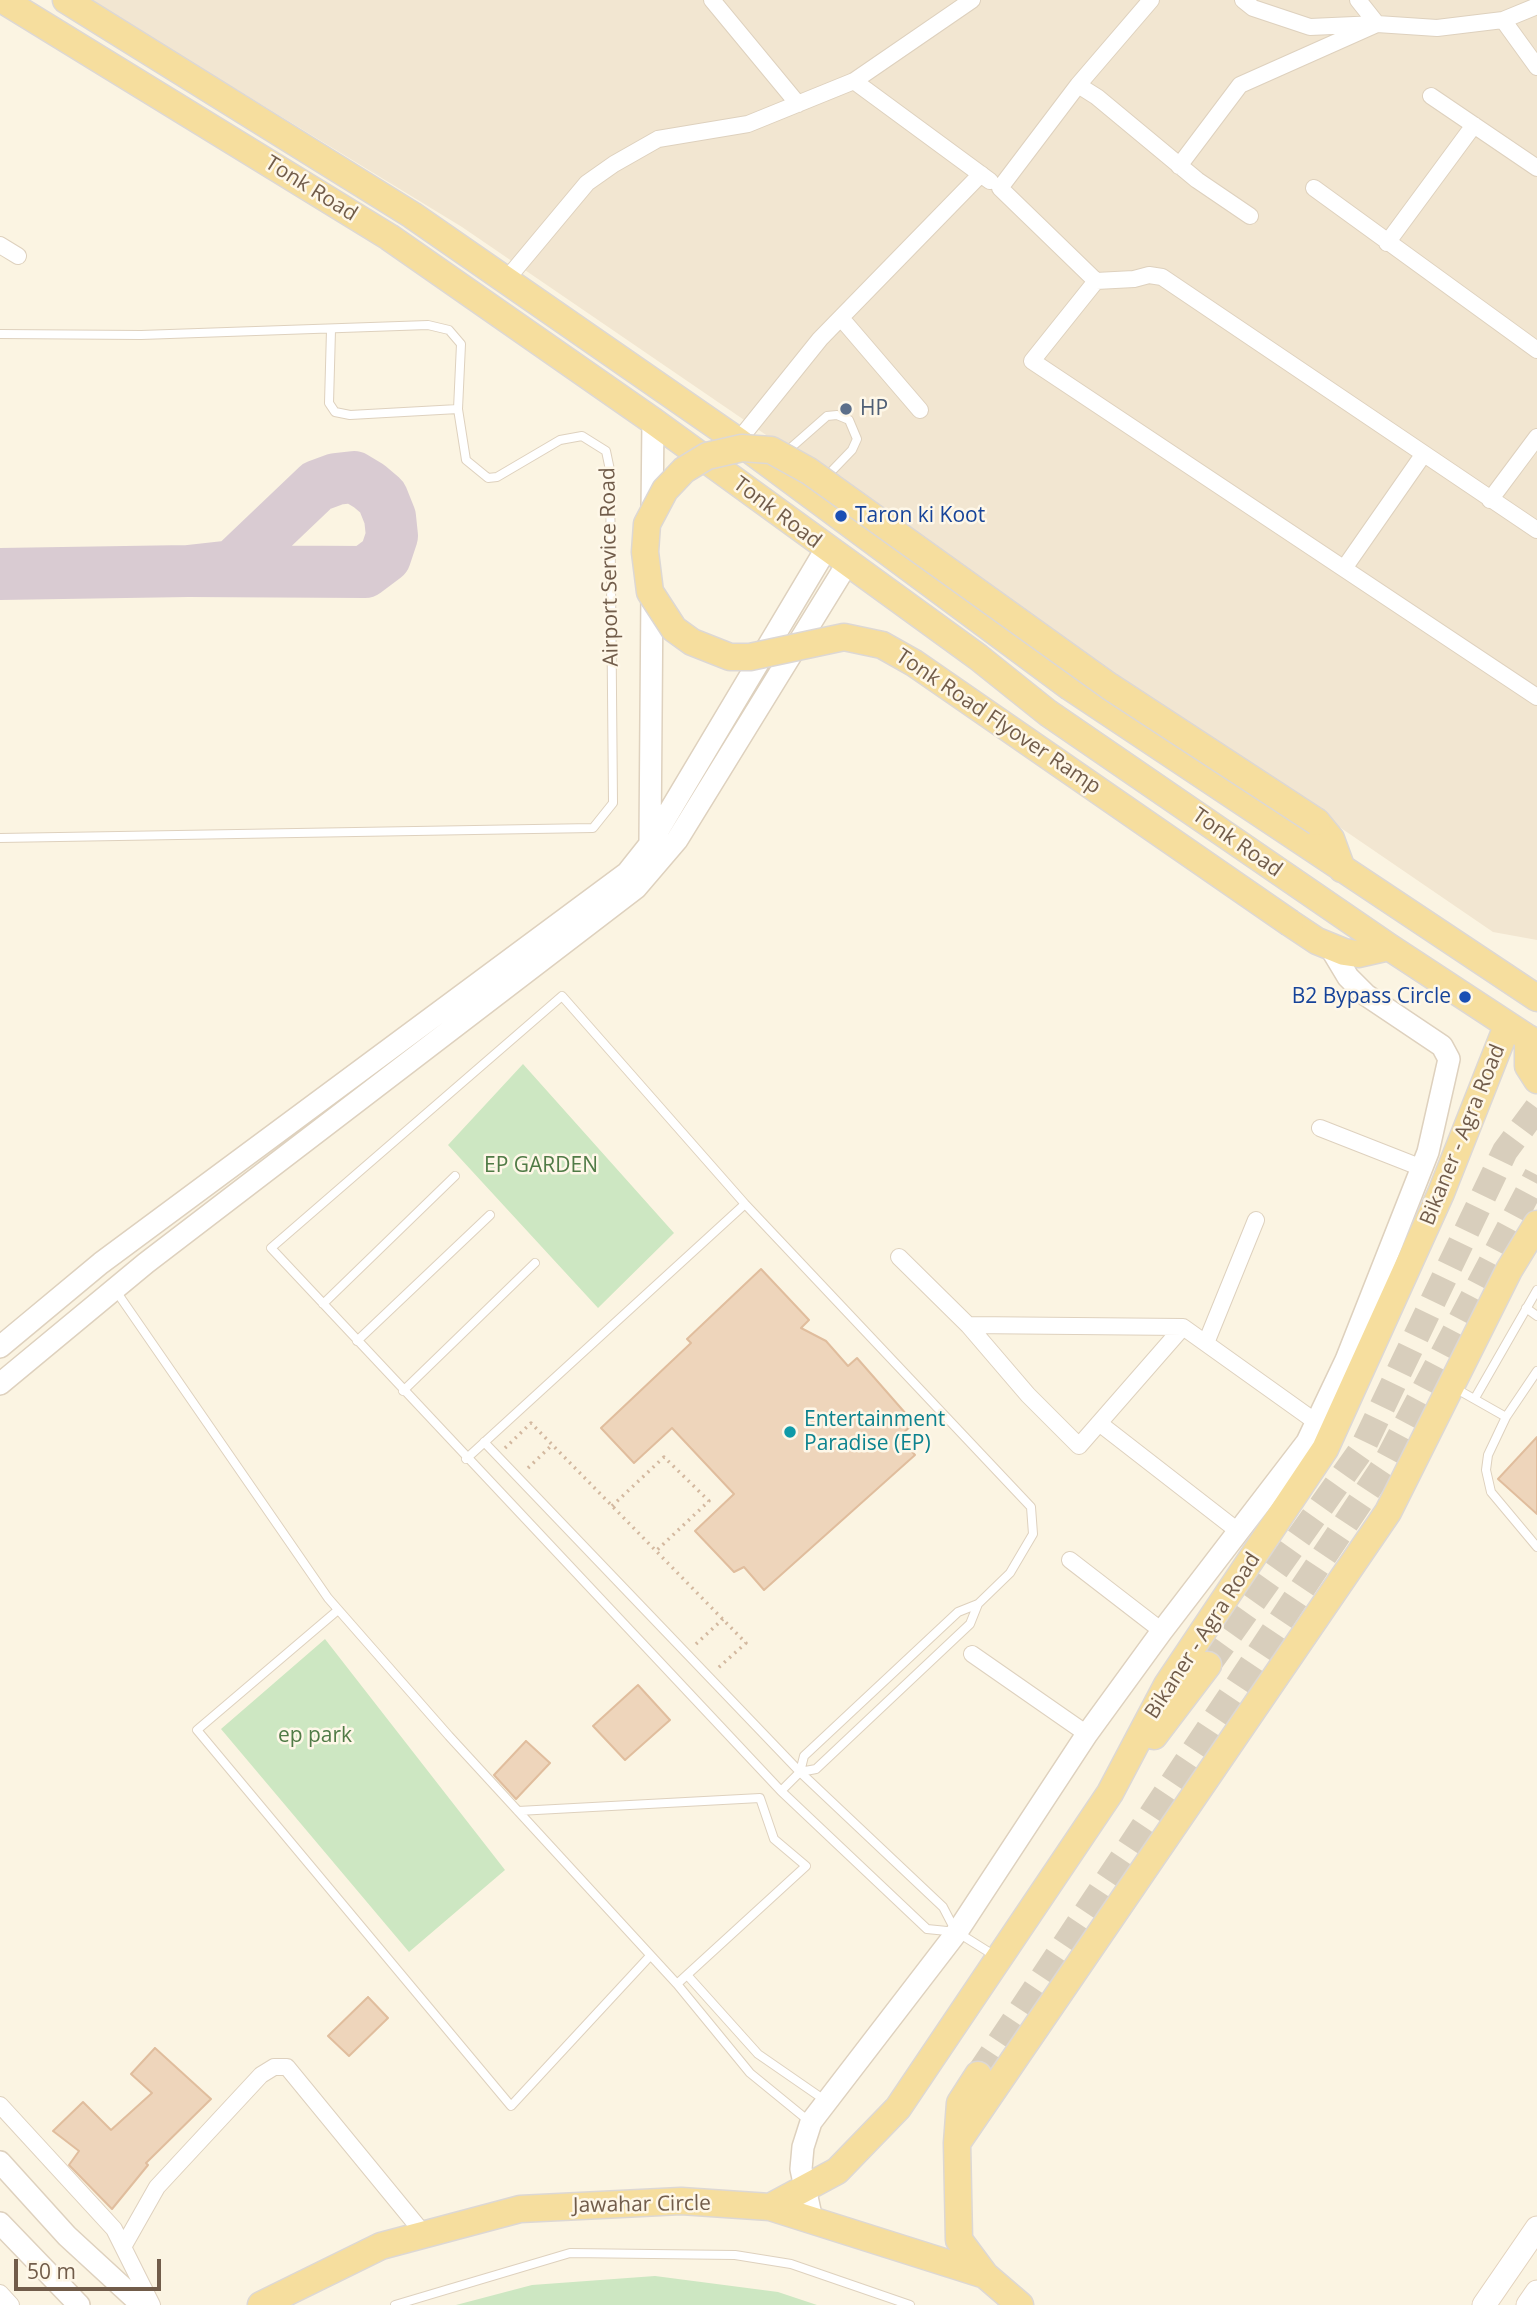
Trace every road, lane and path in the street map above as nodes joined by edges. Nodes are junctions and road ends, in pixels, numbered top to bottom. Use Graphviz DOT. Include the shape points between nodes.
graph roads {
  1 [pos="4,0"];
  2 [pos="66,0"];
  3 [pos="972,0"];
  4 [pos="1151,0"];
  5 [pos="1243,0"];
  6 [pos="1358,0"];
  7 [pos="716,1"];
  8 [pos="1537,6"];
  9 [pos="1503,20"];
  10 [pos="1377,24"];
  11 [pos="1537,67"];
  12 [pos="854,81"];
  13 [pos="1077,85"];
  14 [pos="1432,96"];
  15 [pos="798,104"];
  16 [pos="1474,125"];
  17 [pos="1179,166"];
  18 [pos="1537,168"];
  19 [pos="981,174"];
  20 [pos="1000,188"];
  21 [pos="1314,188"];
  22 [pos="1250,216"];
  23 [pos="1387,243"];
  24 [pos="0,245"];
  25 [pos="19,256"];
  26 [pos="506,281"];
  27 [pos="1096,281"];
  28 [pos="841,318"];
  29 [pos="331,330"];
  30 [pos="0,334"];
  31 [pos="1537,351"];
  32 [pos="458,409"];
  33 [pos="920,410"];
  34 [pos="653,421"];
  35 [pos="1537,437"];
  36 [pos="737,440"];
  37 [pos="1423,455"];
  38 [pos="771,466"];
  39 [pos="811,494"];
  40 [pos="1490,500"];
  41 [pos="1537,530"];
  42 [pos="836,556"];
  43 [pos="1345,567"];
  44 [pos="1537,697"];
  45 [pos="0,838"];
  46 [pos="650,844"];
  47 [pos="1342,869"];
  48 [pos="1330,947"];
  49 [pos="1389,947"];
  50 [pos="1534,992"];
  51 [pos="1524,1036"];
  52 [pos="1537,1080"];
  53 [pos="1320,1128"];
  54 [pos="1422,1168"];
  55 [pos="455,1176"];
  56 [pos="745,1204"];
  57 [pos="490,1215"];
  58 [pos="1256,1220"];
  59 [pos="1537,1224"];
  60 [pos="899,1257"];
  61 [pos="535,1264"];
  62 [pos="115,1288"];
  63 [pos="1537,1290"];
  64 [pos="323,1304"];
  65 [pos="1526,1308"];
  66 [pos="1537,1316"];
  67 [pos="968,1325"];
  68 [pos="1183,1327"];
  69 [pos="357,1341"];
  70 [pos="1206,1343"];
  71 [pos="0,1347"];
  72 [pos="1537,1371"];
  73 [pos="0,1384"];
  74 [pos="403,1391"];
  75 [pos="1463,1392"];
  76 [pos="1506,1417"];
  77 [pos="1316,1422"];
  78 [pos="1099,1423"];
  79 [pos="484,1442"];
  80 [pos="552,1445"];
  81 [pos="496,1455"];
  82 [pos="466,1459"];
  83 [pos="518,1478"];
  84 [pos="612,1506"];
  85 [pos="1238,1531"];
  86 [pos="1537,1547"];
  87 [pos="656,1551"];
  88 [pos="1070,1560"];
  89 [pos="978,1604"];
  90 [pos="338,1609"];
  91 [pos="723,1619"];
  92 [pos="1162,1631"];
  93 [pos="686,1653"];
  94 [pos="972,1654"];
  95 [pos="1208,1665"];
  96 [pos="709,1677"];
  97 [pos="1087,1734"];
  98 [pos="800,1772"];
  99 [pos="781,1791"];
  100 [pos="1110,1793"];
  101 [pos="518,1811"];
  102 [pos="957,1932"];
  103 [pos="650,1956"];
  104 [pos="1001,1960"];
  105 [pos="688,1976"];
  106 [pos="677,1984"];
  107 [pos="978,2075"];
  108 [pos="826,2101"];
  109 [pos="0,2105"];
  110 [pos="810,2122"];
  111 [pos="957,2143"];
  112 [pos="0,2162"];
  113 [pos="807,2187"];
  114 [pos="770,2207"];
  115 [pos="812,2220"];
  116 [pos="0,2223"];
  117 [pos="1537,2228"];
  118 [pos="424,2234"];
  119 [pos="123,2247"];
  120 [pos="985,2275"];
  121 [pos="1537,2292"];
  122 [pos="0,2293"];
  123 [pos="12,2305"];
  124 [pos="79,2305"];
  125 [pos="142,2305"];
  126 [pos="152,2305"];
  127 [pos="261,2305"];
  128 [pos="395,2305"];
  129 [pos="910,2305"];
  130 [pos="1020,2305"];
  131 [pos="1484,2305"];
  132 [pos="1528,2305"];
  1 -- 34 [label="main road, Tonk Road" via="389,237"];
  2 -- 26 [label="main road, Tonk Road" via="412,215"];
  3 -- 12 [label="street"];
  4 -- 13 [label="street"];
  5 -- 10 [label="street" via="1253,8 1310,27"];
  6 -- 10 [label="street"];
  7 -- 15 [label="street"];
  8 -- 9 [label="street"];
  9 -- 10 [label="street" via="1437,28"];
  9 -- 11 [label="street"];
  10 -- 17 [label="street" via="1240,85"];
  12 -- 15 [label="street"];
  12 -- 19 [label="street"];
  13 -- 17 [label="street"];
  13 -- 20 [label="street"];
  14 -- 16 [label="street"];
  15 -- 26 [label="street" via="748,124 658,139 614,164 587,183"];
  16 -- 18 [label="street"];
  16 -- 23 [label="street"];
  17 -- 22 [label="street"];
  19 -- 20 [label="street"];
  19 -- 28 [label="street"];
  20 -- 27 [label="street"];
  21 -- 23 [label="street"];
  23 -- 31 [label="street"];
  24 -- 25 [label="street"];
  26 -- 36 [label="main road, Tonk Road"];
  27 -- 37 [label="street" via="1162,277"];
  27 -- 43 [label="street" via="1032,361"];
  28 -- 33 [label="street"];
  28 -- 36 [label="street"];
  29 -- 30 [label="lane, Airport Service Road"];
  29 -- 32 [label="lane, Airport Service Road" via="428,325 449,330 461,344"];
  29 -- 32 [label="lane" via="329,403 335,412"];
  32 -- 45 [label="lane, Airport Service Road" via="466,460 488,478 560,440 582,436 606,451 610,470 613,803 593,828"];
  34 -- 42 [label="main road, Tonk Road"];
  34 -- 46 [label="street"];
  35 -- 40 [label="street"];
  36 -- 38 [label="main road, Tonk Road"];
  37 -- 40 [label="street"];
  37 -- 43 [label="street"];
  38 -- 39 [label="main road, Tonk Road"];
  38 -- 39 [label="lane" via="827,416 849,420 857,439 852,450"];
  39 -- 47 [label="main road, Tonk Road" via="1070,687"];
  40 -- 41 [label="street"];
  42 -- 46 [label="street"];
  42 -- 49 [label="main road, Tonk Road" via="1048,713"];
  42 -- 62 [label="street" via="677,840 636,888"];
  43 -- 44 [label="street"];
  46 -- 71 [label="street" via="627,873 101,1264"];
  47 -- 48 [label="main road, Tonk Road Flyover Ramp, bridge" via="1331,839 1317,822 1109,686 829,485 771,450 742,448 708,456 684,470 665,490 647,524 650,592 674,629 692,642 730,657 844,637 882,645"];
  47 -- 50 [label="main road, Tonk Road"];
  48 -- 49 [label="main road, Tonk Road Flyover Ramp" via="1358,954"];
  48 -- 54 [label="street" via="1348,977 1366,995 1442,1046 1450,1059"];
  49 -- 51 [label="main road, Tonk Road"];
  51 -- 52 [label="main road" via="1528,1066"];
  51 -- 100 [label="main road, Bikaner - Agra Road" via="1441,1193 1325,1449 1167,1685"];
  53 -- 54 [label="street"];
  54 -- 77 [label="street" via="1346,1360"];
  55 -- 64 [label="lane"];
  56 -- 64 [label="lane" via="562,996 271,1248"];
  56 -- 79 [label="lane"];
  56 -- 89 [label="lane" via="1031,1507 1033,1534 1010,1573"];
  57 -- 69 [label="lane"];
  58 -- 70 [label="street"];
  59 -- 75 [label="main road" via="1509,1270"];
  60 -- 67 [label="street"];
  61 -- 74 [label="lane"];
  62 -- 73 [label="street"];
  62 -- 90 [label="lane"];
  63 -- 65 [label="lane"];
  64 -- 69 [label="lane"];
  65 -- 66 [label="lane"];
  65 -- 75 [label="lane"];
  67 -- 68 [label="street"];
  67 -- 78 [label="street" via="1079,1446"];
  68 -- 70 [label="street"];
  68 -- 78 [label="street"];
  69 -- 74 [label="lane"];
  70 -- 77 [label="street"];
  72 -- 76 [label="lane"];
  74 -- 82 [label="lane"];
  75 -- 76 [label="lane"];
  75 -- 111 [label="main road" via="1388,1512"];
  76 -- 86 [label="lane" via="1488,1455 1491,1492"];
  77 -- 85 [label="street" via="1307,1442"];
  78 -- 85 [label="street"];
  79 -- 81 [label="lane"];
  79 -- 82 [label="lane"];
  80 -- 81 [label="path" via="531,1423"];
  80 -- 83 [label="path"];
  80 -- 84 [label="path"];
  81 -- 83 [label="lane"];
  82 -- 99 [label="lane"];
  83 -- 93 [label="lane"];
  84 -- 87 [label="path"];
  84 -- 87 [label="path" via="664,1457 709,1501"];
  85 -- 92 [label="street"];
  87 -- 91 [label="path"];
  88 -- 92 [label="street"];
  89 -- 98 [label="lane" via="958,1612 804,1756"];
  89 -- 98 [label="lane" via="970,1624 855,1733 816,1769"];
  90 -- 101 [label="lane"];
  90 -- 103 [label="lane" via="197,1730 512,2106"];
  91 -- 93 [label="path"];
  91 -- 96 [label="path" via="746,1643"];
  92 -- 97 [label="street"];
  93 -- 96 [label="lane"];
  94 -- 97 [label="street"];
  95 -- 100 [label="main road"];
  96 -- 98 [label="lane"];
  97 -- 102 [label="street"];
  98 -- 99 [label="lane"];
  98 -- 102 [label="lane" via="943,1907"];
  99 -- 102 [label="lane" via="927,1929"];
  100 -- 104 [label="main road, Bikaner - Agra Road"];
  101 -- 103 [label="lane"];
  101 -- 105 [label="lane" via="760,1797 774,1839 806,1866"];
  102 -- 104 [label="lane"];
  102 -- 108 [label="street"];
  103 -- 106 [label="lane"];
  104 -- 113 [label="main road, Bikaner - Agra Road" via="891,2117 837,2171"];
  105 -- 106 [label="lane"];
  105 -- 108 [label="lane" via="758,2054"];
  106 -- 110 [label="lane" via="750,2073"];
  107 -- 111 [label="main road" via="960,2103"];
  108 -- 110 [label="street"];
  109 -- 119 [label="street" via="114,2229"];
  110 -- 113 [label="street" via="801,2169"];
  111 -- 120 [label="main road" via="959,2240"];
  112 -- 125 [label="street" via="67,2236"];
  113 -- 114 [label="main road, Bikaner - Agra Road"];
  113 -- 115 [label="street"];
  114 -- 115 [label="main road, Jawahar Circle"];
  114 -- 118 [label="main road, Jawahar Circle" via="681,2201 520,2209"];
  115 -- 120 [label="main road, Jawahar Circle"];
  116 -- 124 [label="street"];
  117 -- 131 [label="main road"];
  118 -- 119 [label="street" via="287,2067 274,2067 261,2075 157,2187"];
  118 -- 127 [label="main road, Jawahar Circle" via="381,2246"];
  119 -- 126 [label="street"];
  120 -- 130 [label="main road, Jawahar Circle"];
  121 -- 132 [label="main road"];
  122 -- 123 [label="street"];
  128 -- 129 [label="lane" via="570,2253 735,2255 791,2264"];
}
